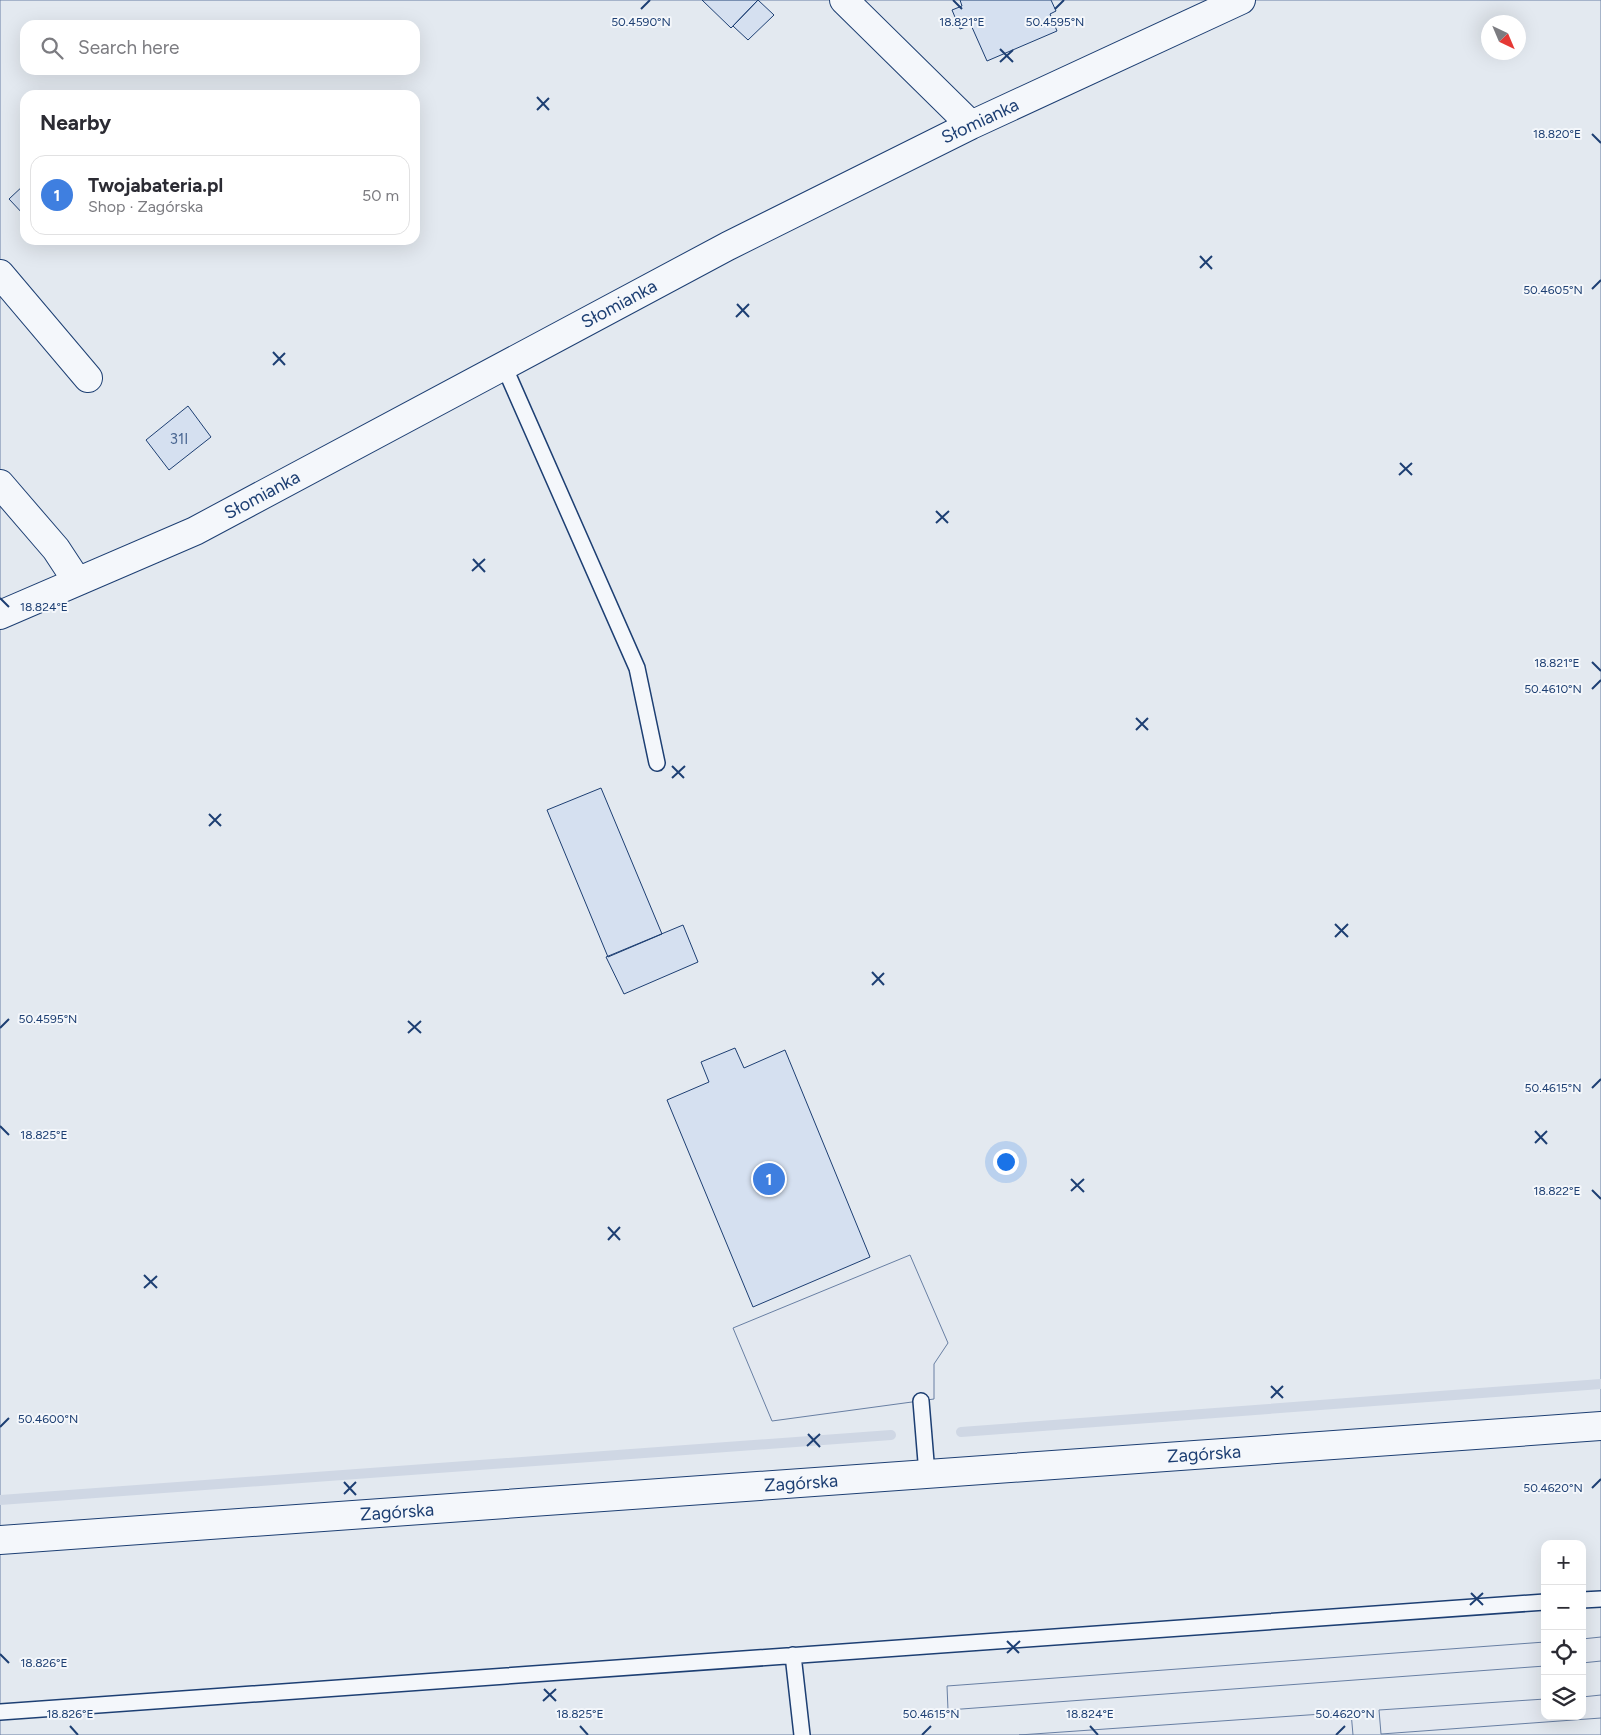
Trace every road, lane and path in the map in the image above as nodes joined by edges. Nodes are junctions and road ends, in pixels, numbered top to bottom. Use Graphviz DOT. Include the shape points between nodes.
graph roads {
  1 [pos="844,0"];
  2 [pos="1241,0"];
  3 [pos="971,125"];
  4 [pos="0,274"];
  5 [pos="504,366"];
  6 [pos="88,378"];
  7 [pos="0,484"];
  8 [pos="78,581"];
  9 [pos="0,614"];
  10 [pos="657,764"];
  11 [pos="920,1401"];
  12 [pos="1601,1426"];
  13 [pos="927,1474"];
  14 [pos="0,1540"];
  15 [pos="1601,1598"];
  16 [pos="1586,1600"];
  17 [pos="1541,1602"];
  18 [pos="793,1655"];
  19 [pos="0,1712"];
  20 [pos="802,1735"];
  1 -- 3 [label="main road"];
  2 -- 3 [label="main road, Słomianka"];
  3 -- 5 [label="main road, Słomianka" via="728,246"];
  4 -- 6 [label="main road"];
  5 -- 8 [label="main road, Słomianka" via="194,531"];
  5 -- 10 [label="lane" via="637,668"];
  7 -- 8 [label="main road" via="56,549"];
  8 -- 9 [label="main road, Słomianka"];
  11 -- 13 [label="lane"];
  12 -- 13 [label="main road, Zagórska"];
  13 -- 14 [label="main road, Zagórska"];
  15 -- 16 [label="lane"];
  17 -- 18 [label="lane"];
  18 -- 19 [label="lane"];
  18 -- 20 [label="lane"];
}
